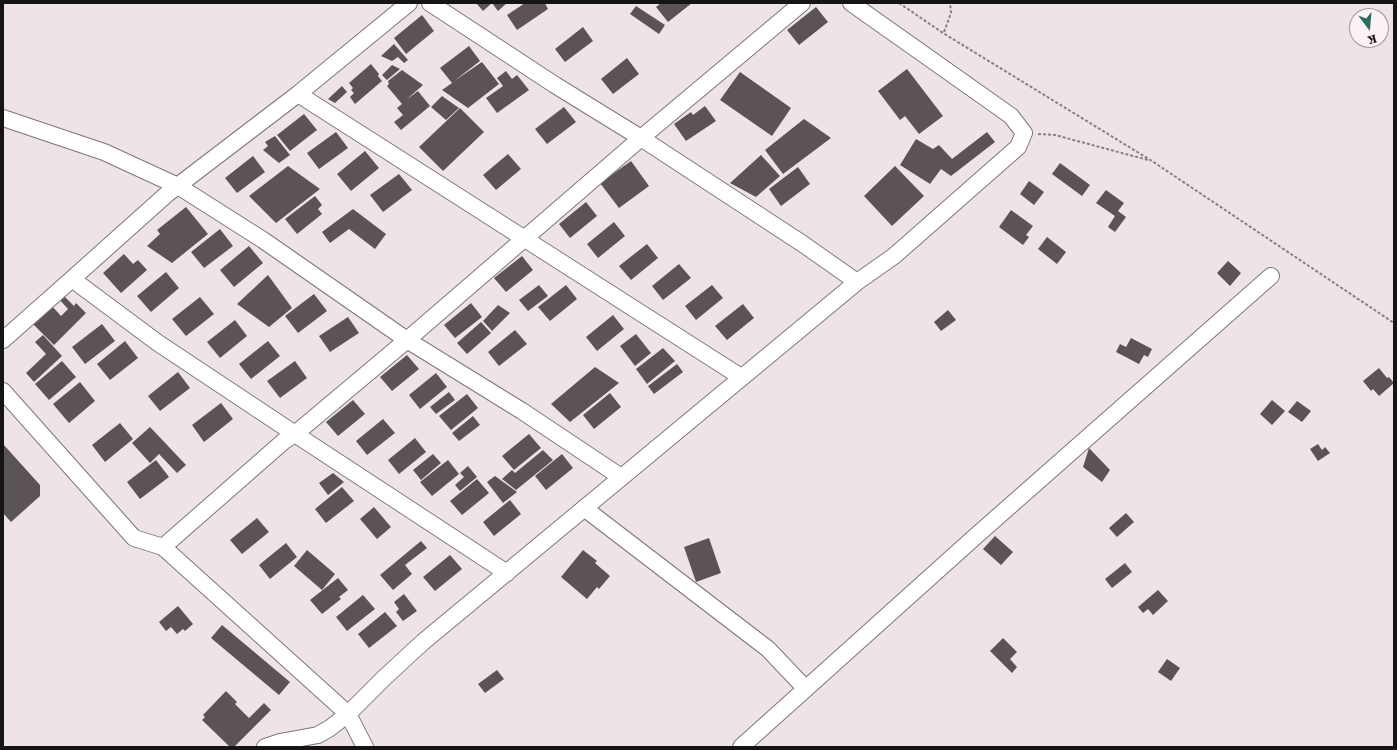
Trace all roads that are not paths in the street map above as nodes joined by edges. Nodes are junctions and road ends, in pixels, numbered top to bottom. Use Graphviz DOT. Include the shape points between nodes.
graph roads {
  1 [pos="410,3"];
  2 [pos="430,3"];
  3 [pos="802,3"];
  4 [pos="851,3"];
  5 [pos="298,94"];
  6 [pos="3,118"];
  7 [pos="641,138"];
  8 [pos="178,186"];
  9 [pos="525,239"];
  10 [pos="1271,276"];
  11 [pos="72,279"];
  12 [pos="857,282"];
  13 [pos="3,340"];
  14 [pos="407,340"];
  15 [pos="741,377"];
  16 [pos="3,392"];
  17 [pos="294,434"];
  18 [pos="621,477"];
  19 [pos="584,508"];
  20 [pos="163,547"];
  21 [pos="507,573"];
  22 [pos="806,688"];
  23 [pos="348,714"];
  24 [pos="265,747"];
  25 [pos="365,747"];
  26 [pos="741,747"];
  1 -- 5 [label="street"];
  2 -- 7 [label="street"];
  3 -- 7 [label="street"];
  4 -- 12 [label="street" via="1011,116 1024,133 1018,147 894,256"];
  5 -- 8 [label="street"];
  5 -- 9 [label="street"];
  6 -- 8 [label="street" via="104,152"];
  7 -- 9 [label="street"];
  7 -- 12 [label="street"];
  8 -- 11 [label="street"];
  8 -- 14 [label="street" via="263,240"];
  9 -- 14 [label="street"];
  9 -- 15 [label="street"];
  10 -- 22 [label="street"];
  11 -- 13 [label="street"];
  11 -- 17 [label="street" via="158,343"];
  12 -- 15 [label="street"];
  14 -- 17 [label="street"];
  14 -- 18 [label="street" via="522,411"];
  15 -- 18 [label="street"];
  16 -- 20 [label="street" via="134,538"];
  17 -- 20 [label="street"];
  17 -- 21 [label="street"];
  18 -- 19 [label="street"];
  19 -- 21 [label="street"];
  19 -- 22 [label="street" via="768,649"];
  20 -- 23 [label="street"];
  21 -- 23 [label="street" via="423,642"];
  22 -- 26 [label="street"];
  23 -- 24 [label="street" via="318,735"];
  23 -- 25 [label="street"];
}
